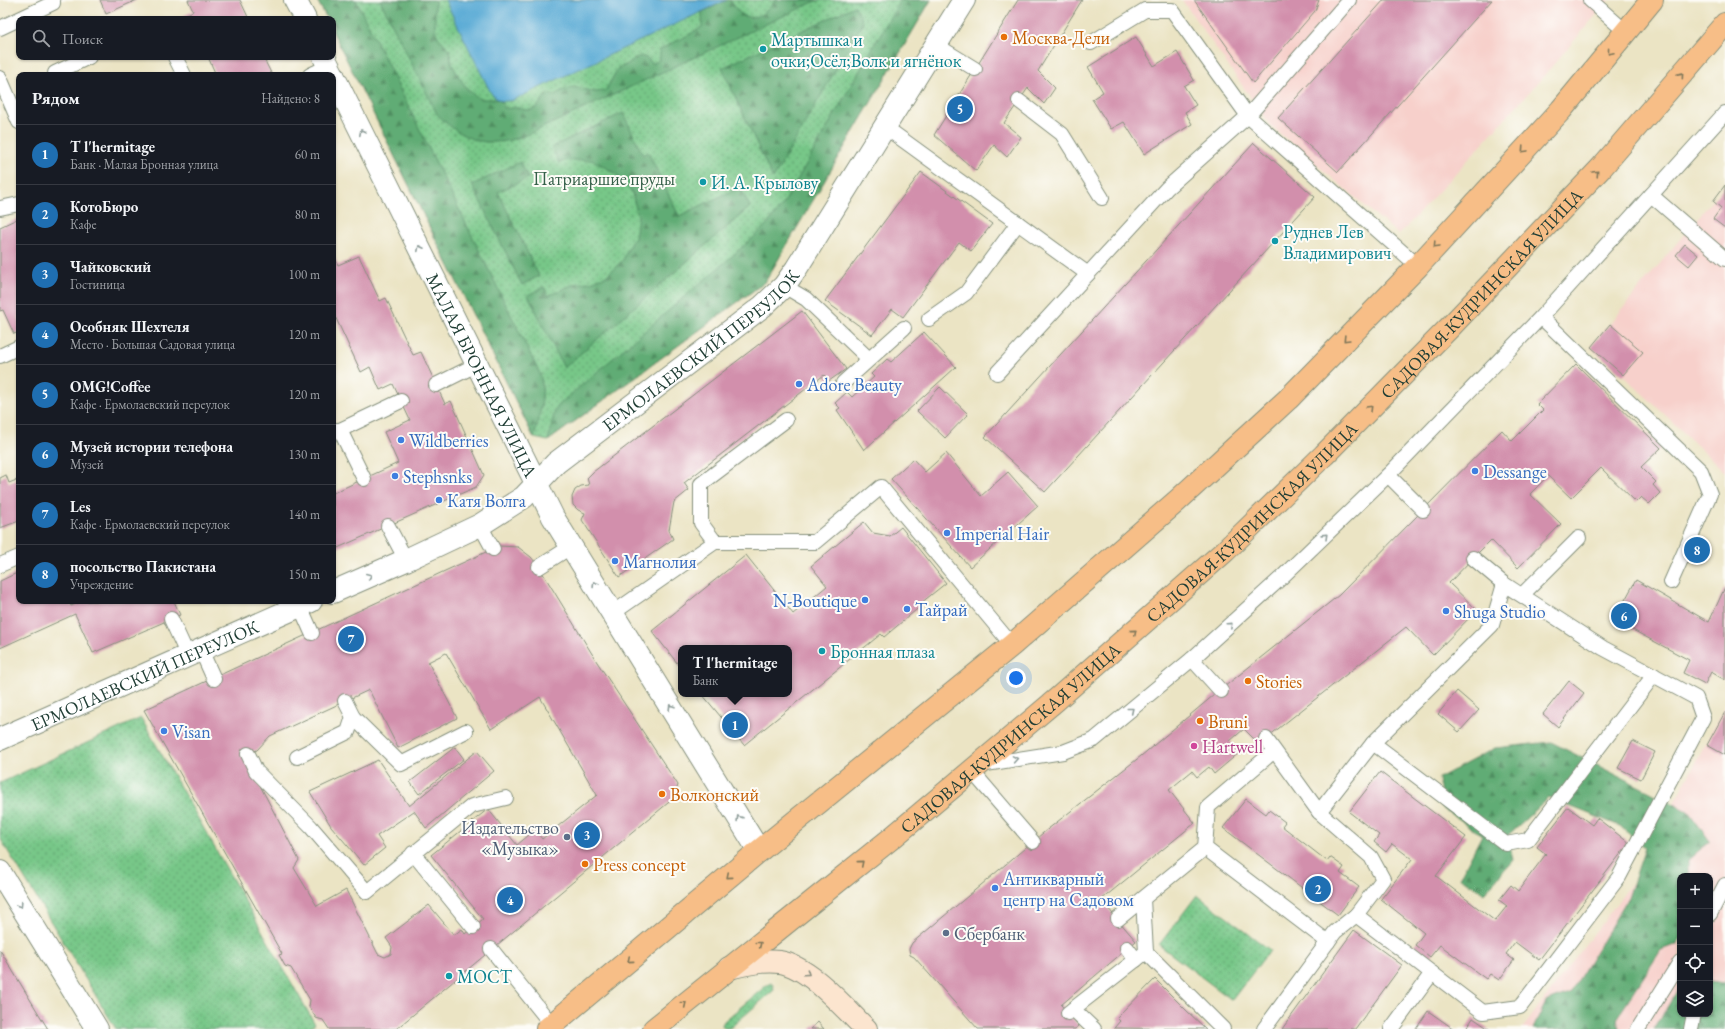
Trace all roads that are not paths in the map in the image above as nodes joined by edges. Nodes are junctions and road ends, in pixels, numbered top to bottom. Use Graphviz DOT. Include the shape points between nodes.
graph roads {
  1 [pos="54,0"];
  2 [pos="295,0"];
  3 [pos="964,0"];
  4 [pos="1350,0"];
  5 [pos="1590,0"];
  6 [pos="1652,0"];
  7 [pos="25,16"];
  8 [pos="303,16"];
  9 [pos="16,20"];
  10 [pos="1725,24"];
  11 [pos="0,28"];
  12 [pos="1626,32"];
  13 [pos="1091,43"];
  14 [pos="936,45"];
  15 [pos="83,60"];
  16 [pos="176,60"];
  17 [pos="975,69"];
  18 [pos="57,72"];
  19 [pos="182,72"];
  20 [pos="0,78"];
  21 [pos="336,89"];
  22 [pos="5,102"];
  23 [pos="1019,102"];
  24 [pos="1725,112"];
  25 [pos="1248,116"];
  26 [pos="16,118"];
  27 [pos="885,127"];
  28 [pos="1651,196"];
  29 [pos="1102,198"];
  30 [pos="16,205"];
  31 [pos="0,208"];
  32 [pos="1018,223"];
  33 [pos="1725,259"];
  34 [pos="1418,266"];
  35 [pos="1088,274"];
  36 [pos="784,286"];
  37 [pos="1541,317"];
  38 [pos="929,319"];
  39 [pos="904,328"];
  40 [pos="16,348"];
  41 [pos="0,356"];
  42 [pos="869,359"];
  43 [pos="478,364"];
  44 [pos="997,373"];
  45 [pos="843,383"];
  46 [pos="436,385"];
  47 [pos="401,401"];
  48 [pos="786,420"];
  49 [pos="336,430"];
  50 [pos="1388,476"];
  51 [pos="364,479"];
  52 [pos="537,484"];
  53 [pos="1423,510"];
  54 [pos="480,525"];
  55 [pos="388,526"];
  56 [pos="1579,538"];
  57 [pos="715,542"];
  58 [pos="572,546"];
  59 [pos="493,549"];
  60 [pos="16,558"];
  61 [pos="1473,558"];
  62 [pos="406,560"];
  63 [pos="0,565"];
  64 [pos="539,567"];
  65 [pos="1671,582"];
  66 [pos="1504,584"];
  67 [pos="336,591"];
  68 [pos="1522,595"];
  69 [pos="305,604"];
  70 [pos="613,613"];
  71 [pos="171,619"];
  72 [pos="312,633"];
  73 [pos="1012,645"];
  74 [pos="194,653"];
  75 [pos="1192,659"];
  76 [pos="1654,675"];
  77 [pos="214,679"];
  78 [pos="1221,690"];
  79 [pos="345,701"];
  80 [pos="353,717"];
  81 [pos="466,731"];
  82 [pos="0,739"];
  83 [pos="1266,739"];
  84 [pos="1373,743"];
  85 [pos="1274,751"];
  86 [pos="248,754"];
  87 [pos="297,757"];
  88 [pos="974,768"];
  89 [pos="506,798"];
  90 [pos="1320,812"];
  91 [pos="1034,842"];
  92 [pos="1205,848"];
  93 [pos="759,851"];
  94 [pos="413,853"];
  95 [pos="0,872"];
  96 [pos="1725,885"];
  97 [pos="1143,899"];
  98 [pos="1713,909"];
  99 [pos="1356,914"];
  100 [pos="1118,919"];
  101 [pos="473,927"];
  102 [pos="1328,942"];
  103 [pos="1127,948"];
  104 [pos="491,949"];
  105 [pos="1141,956"];
  106 [pos="1677,967"];
  107 [pos="729,968"];
  108 [pos="1432,973"];
  109 [pos="1693,1017"];
  110 [pos="550,1027"];
  111 [pos="97,1029"];
  112 [pos="654,1029"];
  113 [pos="866,1029"];
  114 [pos="1094,1029"];
  115 [pos="1224,1029"];
  116 [pos="1264,1029"];
  117 [pos="1391,1029"];
  118 [pos="1638,1029"];
  119 [pos="1691,1029"];
  1 -- 7 [label="lane"];
  2 -- 8 [label="street"];
  3 -- 14 [label="street, ЕРМОЛАЕВСКИЙ ПЕРЕУЛОК"];
  4 -- 25 [label="lane"];
  5 -- 12 [label="lane"];
  6 -- 12 [label="main road"];
  9 -- 11 [label="lane"];
  88 -- 10 [label="main road, САДОВАЯ-КУДРИНСКАЯ УЛИЦА, one-way" via="1056,700 1220,556 1324,455 1601,168"];
  12 -- 34 [label="main road, one-way" via="1560,110"];
  13 -- 25 [label="lane" via="1145,10 1172,10"];
  14 -- 17 [label="lane"];
  14 -- 27 [label="street, ЕРМОЛАЕВСКИЙ ПЕРЕУЛОК"];
  15 -- 18 [label="lane"];
  16 -- 19 [label="lane"];
  20 -- 22 [label="lane"];
  43 -- 21 [label="street, МАЛАЯ БРОННАЯ УЛИЦА, one-way"];
  22 -- 26 [label="lane"];
  23 -- 29 [label="lane" via="1062,134"];
  24 -- 28 [label="lane"];
  25 -- 34 [label="lane"];
  25 -- 35 [label="lane" via="1167,188"];
  27 -- 32 [label="lane"];
  27 -- 36 [label="street, ЕРМОЛАЕВСКИЙ ПЕРЕУЛОК"];
  28 -- 33 [label="lane"];
  28 -- 37 [label="lane"];
  30 -- 31 [label="lane"];
  32 -- 35 [label="lane"];
  32 -- 38 [label="lane" via="966,294"];
  34 -- 73 [label="main road, one-way" via="1288,399 1171,506"];
  35 -- 44 [label="lane"];
  36 -- 42 [label="lane" via="806,299"];
  36 -- 52 [label="street, ЕРМОЛАЕВСКИЙ ПЕРЕУЛОК" via="763,306 556,462"];
  37 -- 50 [label="lane"];
  37 -- 65 [label="lane" via="1701,471 1710,494"];
  39 -- 42 [label="lane"];
  40 -- 41 [label="lane"];
  42 -- 45 [label="lane"];
  43 -- 46 [label="lane"];
  43 -- 52 [label="street, МАЛАЯ БРОННАЯ УЛИЦА"];
  47 -- 49 [label="lane"];
  48 -- 57 [label="lane" via="701,484 701,523"];
  49 -- 51 [label="lane"];
  50 -- 53 [label="lane"];
  75 -- 50 [label="lane, one-way"];
  52 -- 54 [label="street, ЕРМОЛАЕВСКИЙ ПЕРЕУЛОК" via="524,497"];
  52 -- 58 [label="street, МАЛАЯ БРОННАЯ УЛИЦА" via="553,517"];
  54 -- 59 [label="lane"];
  54 -- 62 [label="street, ЕРМОЛАЕВСКИЙ ПЕРЕУЛОК"];
  55 -- 62 [label="lane"];
  56 -- 68 [label="lane"];
  57 -- 70 [label="lane"];
  57 -- 73 [label="lane" via="814,542 881,486"];
  58 -- 64 [label="lane"];
  70 -- 58 [label="street, МАЛАЯ БРОННАЯ УЛИЦА, one-way"];
  60 -- 63 [label="lane"];
  61 -- 66 [label="lane"];
  67 -- 62 [label="street, ЕРМОЛАЕВСКИЙ ПЕРЕУЛОК, one-way"];
  66 -- 68 [label="lane"];
  66 -- 84 [label="lane" via="1492,625"];
  68 -- 76 [label="lane" via="1603,648"];
  69 -- 72 [label="lane"];
  69 -- 74 [label="street, ЕРМОЛАЕВСКИЙ ПЕРЕУЛОК"];
  93 -- 70 [label="street, МАЛАЯ БРОННАЯ УЛИЦА, one-way"];
  71 -- 74 [label="lane"];
  73 -- 93 [label="main road"];
  74 -- 77 [label="lane"];
  74 -- 82 [label="street, ЕРМОЛАЕВСКИЙ ПЕРЕУЛОК"];
  75 -- 78 [label="lane"];
  88 -- 75 [label="lane, one-way" via="1063,752 1094,740"];
  76 -- 84 [label="lane" via="1528,840 1506,844"];
  76 -- 108 [label="lane" via="1696,698 1703,718 1619,877 1520,1007 1484,1012"];
  79 -- 80 [label="lane"];
  80 -- 81 [label="lane" via="401,764"];
  80 -- 87 [label="lane" via="348,732"];
  83 -- 85 [label="lane"];
  84 -- 90 [label="lane"];
  85 -- 90 [label="lane"];
  85 -- 92 [label="lane" via="1208,807"];
  86 -- 94 [label="lane" via="256,771 311,827 367,892"];
  88 -- 91 [label="lane"];
  107 -- 88 [label="main road, САДОВАЯ-КУДРИНСКАЯ УЛИЦА, one-way" via="841,880"];
  89 -- 94 [label="lane" via="472,806"];
  90 -- 99 [label="lane" via="1371,857 1382,879"];
  92 -- 97 [label="lane"];
  92 -- 102 [label="lane"];
  93 -- 110 [label="main road, one-way"];
  94 -- 101 [label="lane"];
  95 -- 111 [label="street, one-way"];
  96 -- 98 [label="lane"];
  97 -- 100 [label="lane"];
  97 -- 105 [label="lane"];
  99 -- 102 [label="lane" via="1335,932"];
  99 -- 108 [label="lane"];
  102 -- 116 [label="lane"];
  103 -- 105 [label="lane"];
  104 -- 110 [label="lane"];
  105 -- 114 [label="lane" via="1071,1011"];
  105 -- 115 [label="lane"];
  106 -- 118 [label="lane"];
  112 -- 107 [label="main road, САДОВАЯ-КУДРИНСКАЯ УЛИЦА, one-way"];
  107 -- 113 [label="street, one-way" via="760,962 781,962 796,967 810,975"];
  108 -- 117 [label="lane"];
  109 -- 119 [label="lane"];
}
